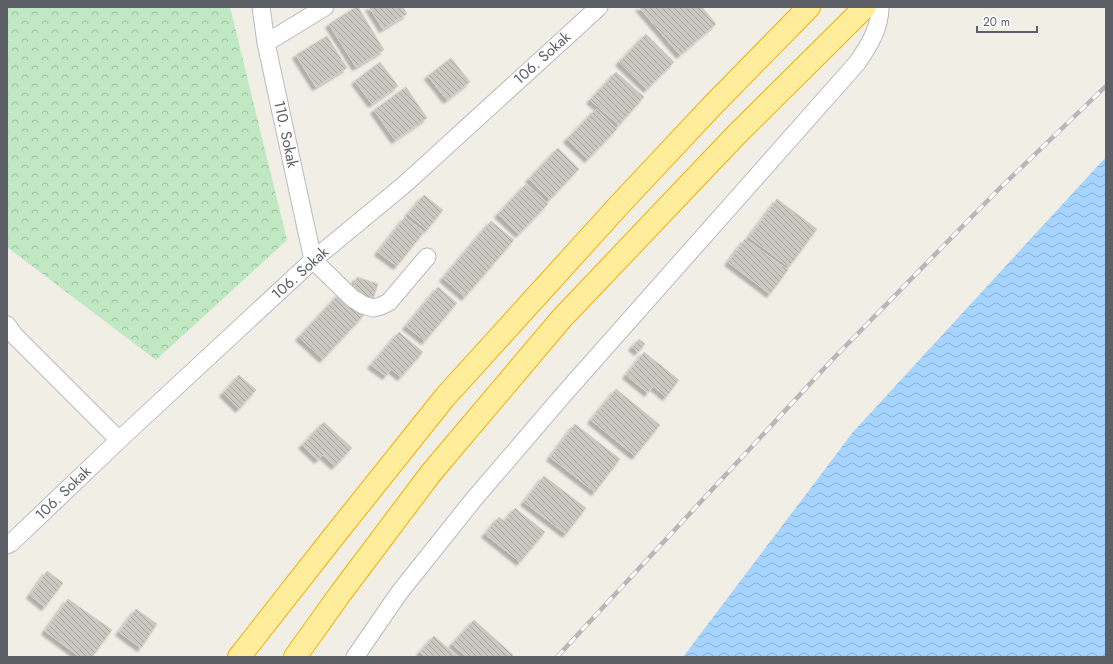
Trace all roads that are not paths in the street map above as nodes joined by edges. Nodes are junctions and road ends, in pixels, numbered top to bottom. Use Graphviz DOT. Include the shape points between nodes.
graph roads {
  1 [pos="261,7"];
  2 [pos="326,7"];
  3 [pos="599,7"];
  4 [pos="809,7"];
  5 [pos="865,7"];
  6 [pos="880,7"];
  7 [pos="266,43"];
  8 [pos="427,257"];
  9 [pos="313,260"];
  10 [pos="7,325"];
  11 [pos="119,440"];
  12 [pos="7,545"];
  13 [pos="299,656"];
  14 [pos="239,657"];
  15 [pos="355,657"];
  1 -- 7 [label="street, 110. Sokak"];
  2 -- 7 [label="street"];
  3 -- 9 [label="street, 106. Sokak" via="405,184"];
  4 -- 14 [label="highway" via="621,203 445,397"];
  5 -- 13 [label="highway" via="737,134 562,318 431,473"];
  6 -- 15 [label="street" via="880,19 871,42 857,63 474,499 399,593"];
  7 -- 9 [label="street, 110. Sokak"];
  8 -- 9 [label="street" via="389,302 373,308 352,298"];
  9 -- 11 [label="street, 106. Sokak"];
  10 -- 11 [label="street"];
  11 -- 12 [label="street, 106. Sokak"];
}
